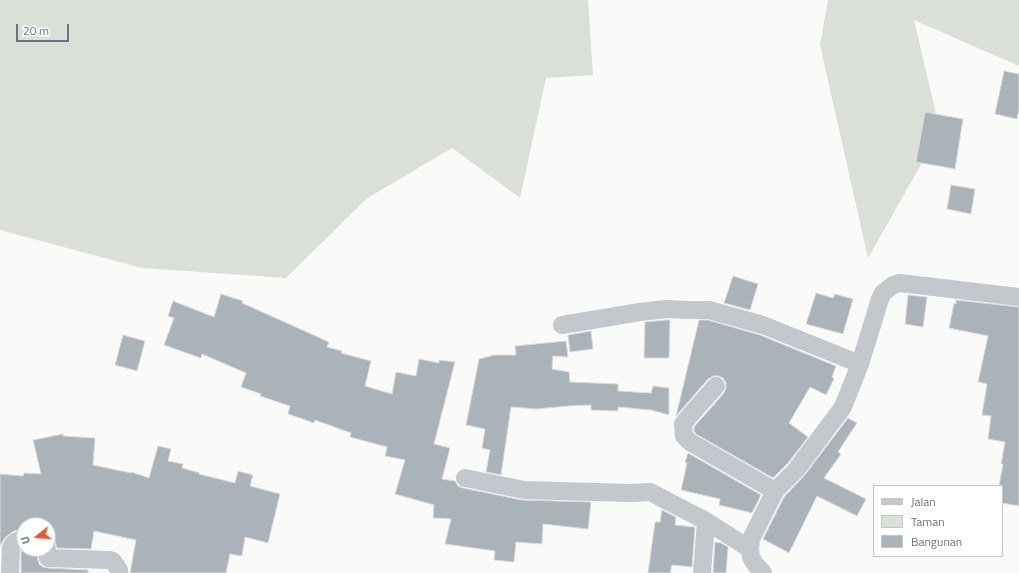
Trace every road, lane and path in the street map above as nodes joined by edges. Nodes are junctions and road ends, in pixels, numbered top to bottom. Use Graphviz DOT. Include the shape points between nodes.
graph roads {
  1 [pos="1019,298"];
  2 [pos="562,325"];
  3 [pos="860,364"];
  4 [pos="716,386"];
  5 [pos="465,478"];
  6 [pos="775,491"];
  7 [pos="706,521"];
  8 [pos="16,542"];
  9 [pos="750,549"];
  10 [pos="48,557"];
  11 [pos="10,573"];
  12 [pos="119,573"];
  13 [pos="702,573"];
  14 [pos="763,573"];
  1 -- 3 [label="street" via="900,283 893,285 880,299"];
  2 -- 3 [label="street" via="659,310 709,310 763,325"];
  3 -- 6 [label="street" via="843,407 796,470"];
  4 -- 6 [label="street" via="683,424 684,436 690,442"];
  5 -- 7 [label="street" via="524,490 650,492"];
  6 -- 9 [label="street" via="751,539"];
  7 -- 9 [label="street"];
  7 -- 13 [label="street"];
  8 -- 11 [label="street" via="11,548"];
  9 -- 14 [label="street" via="751,557"];
  10 -- 12 [label="street" via="110,560"];
}
